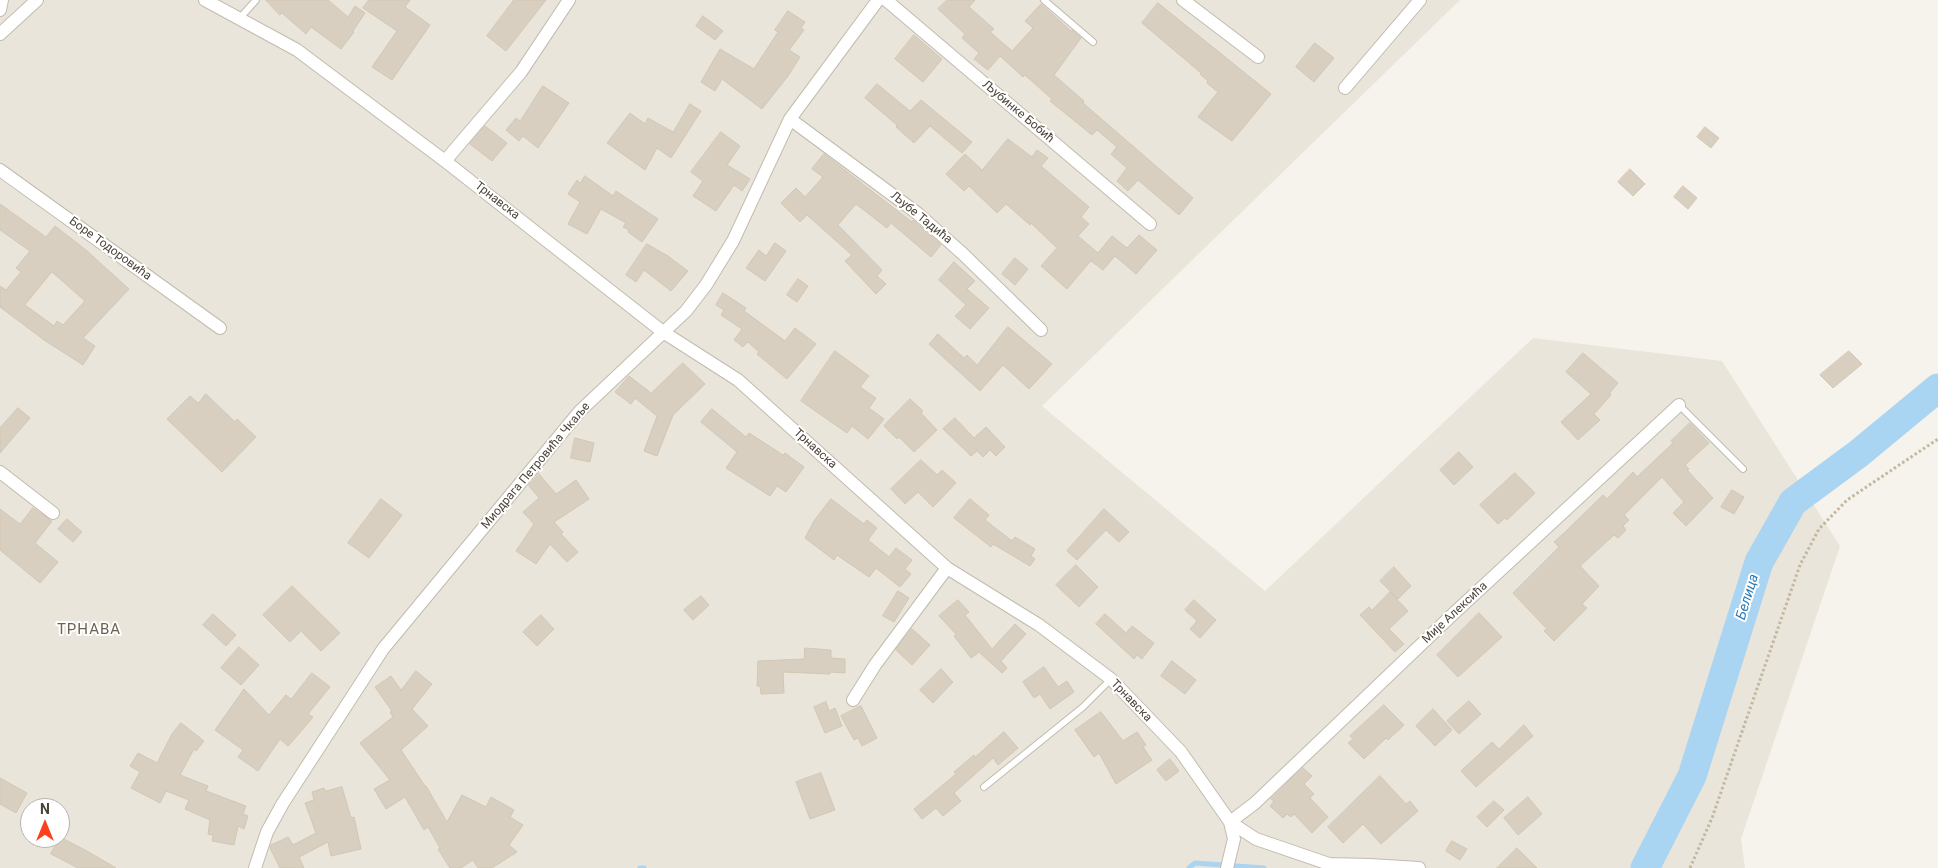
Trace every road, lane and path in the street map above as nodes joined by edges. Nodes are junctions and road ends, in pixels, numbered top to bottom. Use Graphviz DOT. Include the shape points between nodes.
graph roads {
  1 [pos="2,0"];
  2 [pos="37,0"];
  3 [pos="205,0"];
  4 [pos="256,0"];
  5 [pos="569,0"];
  6 [pos="878,0"];
  7 [pos="886,0"];
  8 [pos="1044,0"];
  9 [pos="1183,0"];
  10 [pos="1420,0"];
  11 [pos="0,10"];
  12 [pos="239,19"];
  13 [pos="0,34"];
  14 [pos="1093,42"];
  15 [pos="1258,57"];
  16 [pos="1345,88"];
  17 [pos="790,119"];
  18 [pos="445,160"];
  19 [pos="0,170"];
  20 [pos="1150,224"];
  21 [pos="220,328"];
  22 [pos="1041,330"];
  23 [pos="663,332"];
  24 [pos="1679,405"];
  25 [pos="1938,439"];
  26 [pos="1743,469"];
  27 [pos="0,472"];
  28 [pos="53,513"];
  29 [pos="947,568"];
  30 [pos="1111,679"];
  31 [pos="853,700"];
  32 [pos="984,786"];
  33 [pos="1230,822"];
  34 [pos="254,868"];
  35 [pos="1227,868"];
  36 [pos="1418,868"];
  37 [pos="1690,868"];
  1 -- 11 [label="street"];
  2 -- 13 [label="street"];
  3 -- 12 [label="street, Трнавска"];
  4 -- 12 [label="lane"];
  5 -- 18 [label="street" via="521,72"];
  6 -- 17 [label="street, Миодрага Петровића Чкаље"];
  7 -- 20 [label="street, Љубинке Бобић"];
  8 -- 14 [label="lane"];
  9 -- 15 [label="street"];
  10 -- 16 [label="street"];
  12 -- 18 [label="street, Трнавска" via="297,50"];
  17 -- 22 [label="street, Љубе Тадића" via="917,213"];
  17 -- 23 [label="street, Миодрага Петровића Чкаље" via="733,241 706,285 686,311"];
  18 -- 23 [label="street, Трнавска"];
  19 -- 21 [label="street, Боре Тодоровића"];
  23 -- 29 [label="street, Трнавска" via="738,380"];
  23 -- 34 [label="street, Миодрага Петровића Чкаље" via="580,411 383,649 283,803 267,832"];
  24 -- 26 [label="lane"];
  24 -- 33 [label="street, Мије Алексића" via="1255,803"];
  25 -- 37 [label="path" via="1847,500 1819,529 1800,565 1712,818"];
  27 -- 28 [label="street"];
  29 -- 30 [label="street, Трнавска" via="1039,625"];
  29 -- 31 [label="street"];
  30 -- 32 [label="lane" via="1083,707"];
  30 -- 33 [label="street, Трнавска" via="1181,752"];
  33 -- 35 [label="street" via="1234,839"];
  33 -- 36 [label="street, Трнавска" via="1256,839 1329,864"];
}
